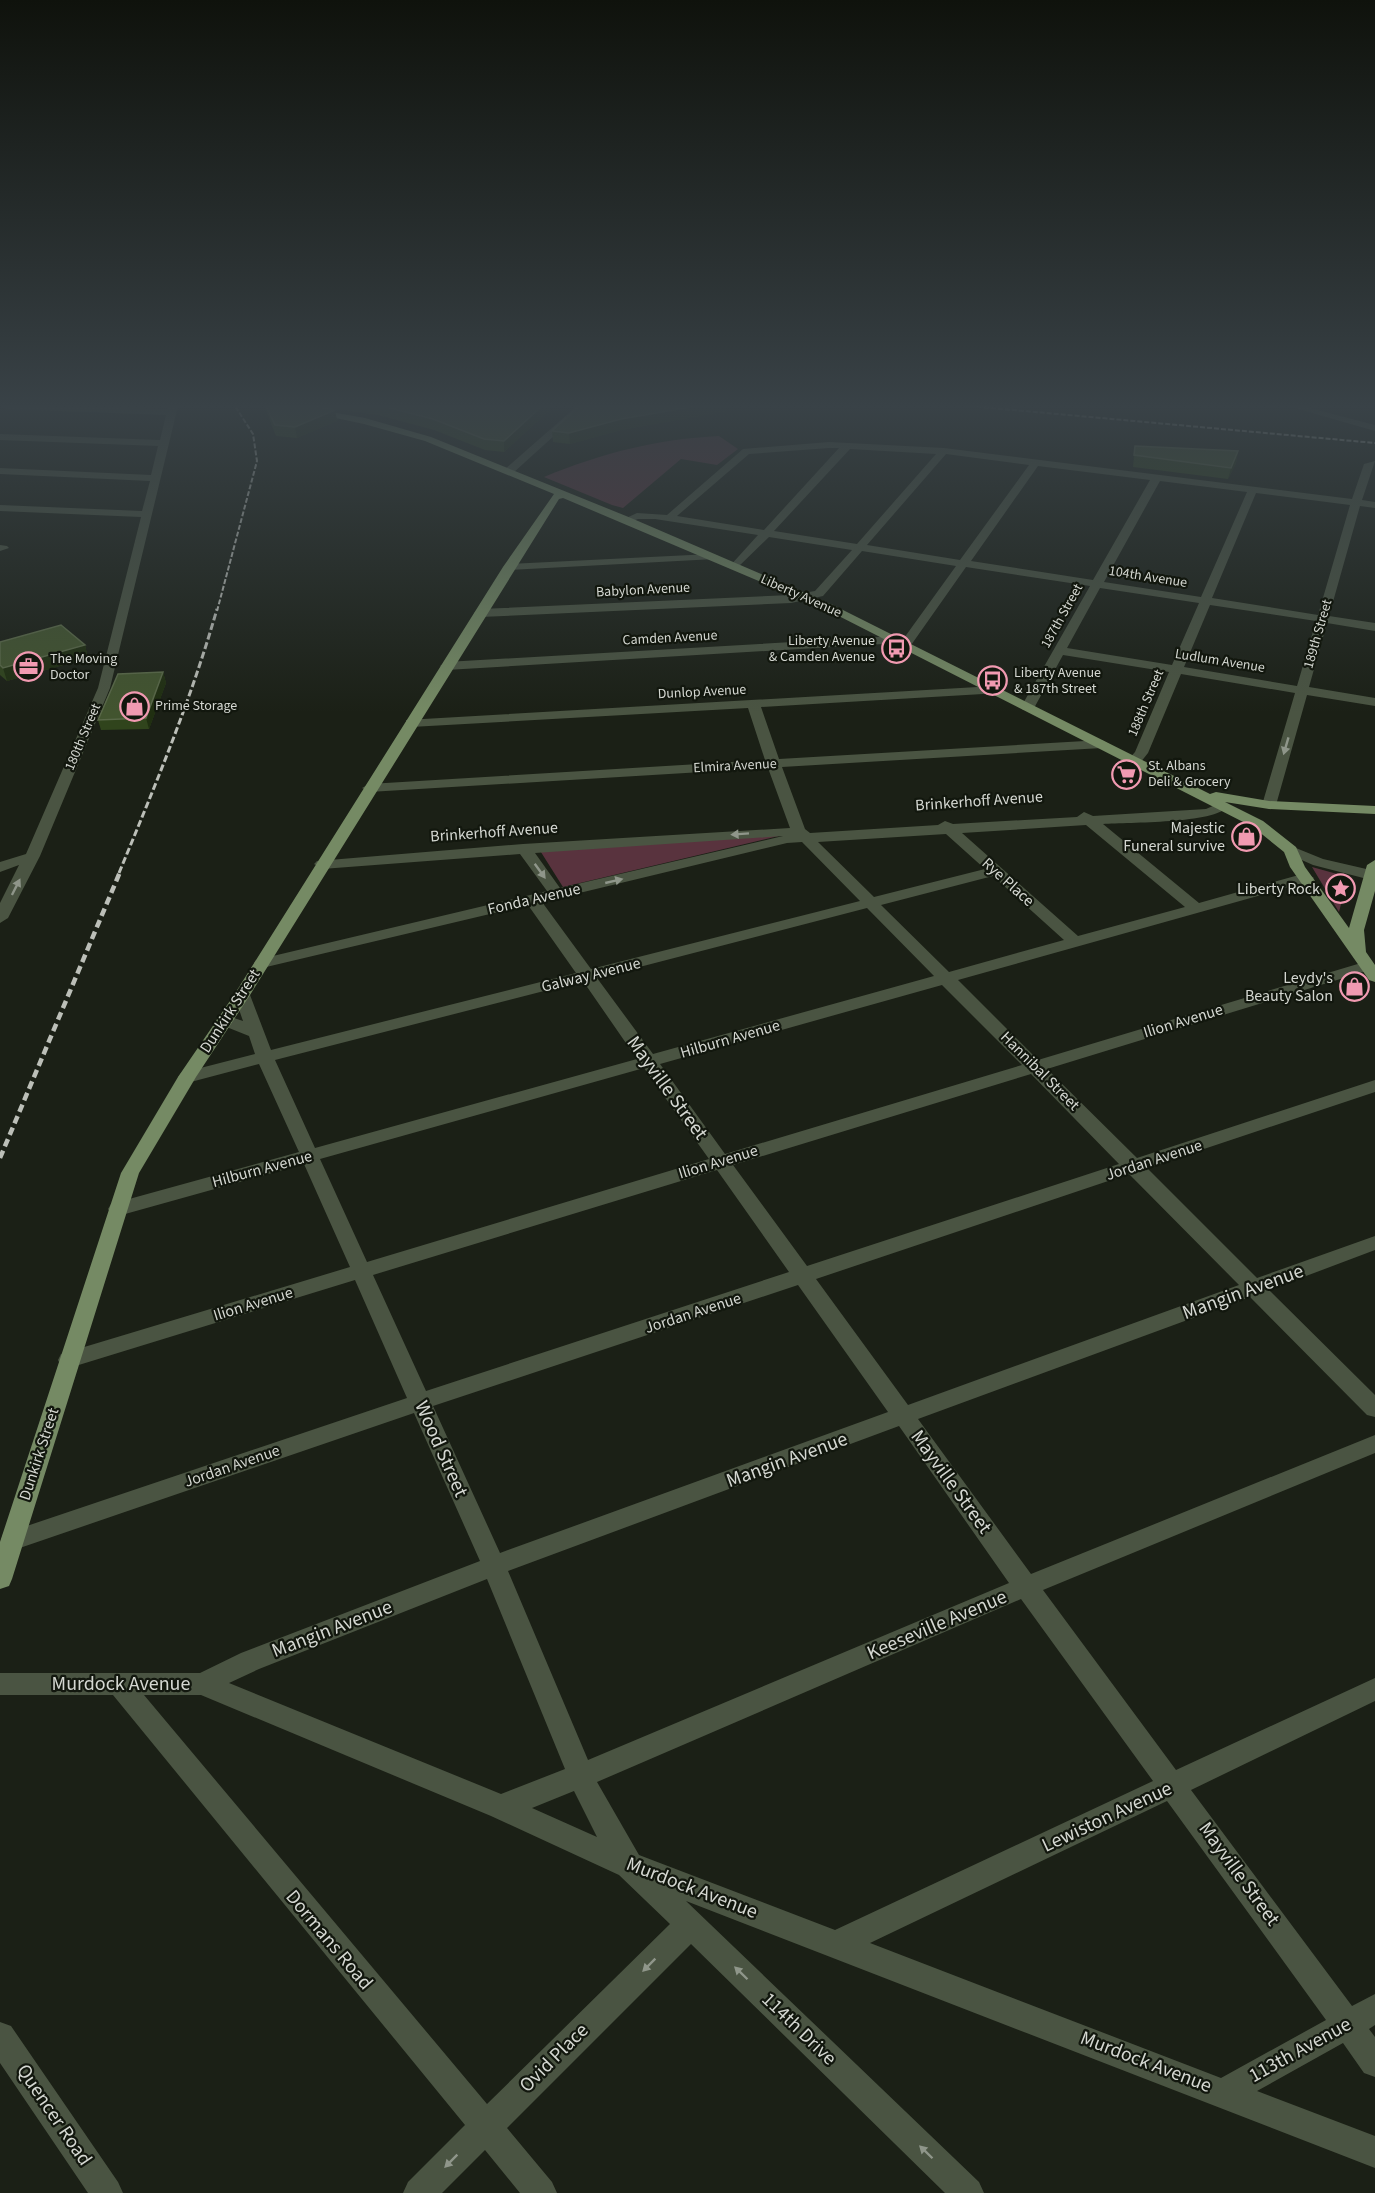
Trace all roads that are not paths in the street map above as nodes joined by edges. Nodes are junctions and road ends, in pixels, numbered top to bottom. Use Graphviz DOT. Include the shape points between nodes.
graph roads {
  1 [pos="8,508"];
  2 [pos="148,508"];
  3 [pos="548,508"];
  4 [pos="598,508"];
  5 [pos="680,508"];
  6 [pos="788,508"];
  7 [pos="895,508"];
  8 [pos="1002,508"];
  9 [pos="1139,508"];
  10 [pos="1245,508"];
  11 [pos="1354,508"];
  12 [pos="146,514"];
  13 [pos="668,519"];
  14 [pos="627,520"];
  15 [pos="640,525"];
  16 [pos="764,534"];
  17 [pos="860,549"];
  18 [pos="711,557"];
  19 [pos="962,564"];
  20 [pos="509,567"];
  21 [pos="735,567"];
  22 [pos="1096,584"];
  23 [pos="807,597"];
  24 [pos="1205,601"];
  25 [pos="480,613"];
  26 [pos="1323,619"];
  27 [pos="1375,627"];
  28 [pos="900,643"];
  29 [pos="1060,651"];
  30 [pos="446,666"];
  31 [pos="1176,669"];
  32 [pos="995,690"];
  33 [pos="1302,690"];
  34 [pos="1375,702"];
  35 [pos="753,704"];
  36 [pos="1028,706"];
  37 [pos="411,723"];
  38 [pos="1102,744"];
  39 [pos="1135,760"];
  40 [pos="774,764"];
  41 [pos="369,788"];
  42 [pos="1191,788"];
  43 [pos="1269,805"];
  44 [pos="1222,806"];
  45 [pos="1375,810"];
  46 [pos="1085,816"];
  47 [pos="945,825"];
  48 [pos="803,834"];
  49 [pos="523,848"];
  50 [pos="1291,850"];
  51 [pos="0,854"];
  52 [pos="33,856"];
  53 [pos="322,864"];
  54 [pos="0,867"];
  55 [pos="994,871"];
  56 [pos="1374,873"];
  57 [pos="1306,878"];
  58 [pos="557,894"];
  59 [pos="532,899"];
  60 [pos="872,903"];
  61 [pos="1196,908"];
  62 [pos="0,918"];
  63 [pos="1075,942"];
  64 [pos="262,963"];
  65 [pos="1367,966"];
  66 [pos="587,976"];
  67 [pos="946,978"];
  68 [pos="242,995"];
  69 [pos="225,1020"];
  70 [pos="255,1032"];
  71 [pos="266,1059"];
  72 [pos="649,1062"];
  73 [pos="1035,1066"];
  74 [pos="187,1077"];
  75 [pos="1375,1086"];
  76 [pos="309,1156"];
  77 [pos="721,1161"];
  78 [pos="1134,1166"];
  79 [pos="118,1209"];
  80 [pos="1375,1243"];
  81 [pos="362,1271"];
  82 [pos="803,1277"];
  83 [pos="1254,1287"];
  84 [pos="69,1360"];
  85 [pos="420,1402"];
  86 [pos="1375,1409"];
  87 [pos="904,1417"];
  88 [pos="1375,1444"];
  89 [pos="11,1541"];
  90 [pos="494,1566"];
  91 [pos="0,1579"];
  92 [pos="1027,1588"];
  93 [pos="0,1684"];
  94 [pos="202,1684"];
  95 [pos="120,1685"];
  96 [pos="1375,1689"];
  97 [pos="580,1776"];
  98 [pos="1174,1786"];
  99 [pos="501,1808"];
  100 [pos="629,1865"];
  101 [pos="691,1924"];
  102 [pos="837,1944"];
  103 [pos="1375,2009"];
  104 [pos="1348,2023"];
  105 [pos="0,2037"];
  106 [pos="1375,2062"];
  107 [pos="1226,2092"];
  108 [pos="484,2127"];
  109 [pos="1375,2152"];
  110 [pos="107,2193"];
  111 [pos="419,2193"];
  112 [pos="541,2193"];
  113 [pos="968,2193"];
  1 -- 12 [label="street"];
  2 -- 12 [label="street, 180th Street"];
  3 -- 20 [label="main road, Dunkirk Street"];
  4 -- 14 [label="main road, Liberty Avenue"];
  5 -- 13 [label="street"];
  6 -- 16 [label="street"];
  7 -- 17 [label="street"];
  8 -- 19 [label="street"];
  9 -- 22 [label="street, 187th Street"];
  10 -- 24 [label="street, 188th Street"];
  11 -- 26 [label="street, 189th Street"];
  12 -- 52 [label="street, 180th Street" via="104,688"];
  13 -- 14 [label="street, 104th Avenue" via="643,515"];
  13 -- 15 [label="street, 104th Avenue"];
  13 -- 16 [label="street, 104th Avenue"];
  14 -- 15 [label="main road, Liberty Avenue"];
  15 -- 18 [label="main road, Liberty Avenue"];
  16 -- 17 [label="street, 104th Avenue"];
  16 -- 21 [label="street"];
  17 -- 19 [label="street, 104th Avenue"];
  17 -- 23 [label="street" via="821,594"];
  18 -- 20 [label="street"];
  18 -- 21 [label="main road, Liberty Avenue"];
  19 -- 22 [label="street, 104th Avenue"];
  19 -- 28 [label="street"];
  20 -- 25 [label="main road, Dunkirk Street"];
  21 -- 23 [label="main road, Liberty Avenue"];
  22 -- 24 [label="street, 104th Avenue"];
  22 -- 29 [label="street, 187th Street"];
  23 -- 25 [label="street, Babylon Avenue"];
  23 -- 28 [label="main road, Liberty Avenue"];
  24 -- 26 [label="street, 104th Avenue"];
  24 -- 31 [label="street, 188th Street"];
  25 -- 30 [label="main road, Dunkirk Street"];
  26 -- 27 [label="street, 104th Avenue"];
  26 -- 33 [label="street, 189th Street"];
  28 -- 30 [label="street, Camden Avenue"];
  28 -- 32 [label="main road, Liberty Avenue"];
  29 -- 31 [label="street, Ludlum Avenue"];
  29 -- 36 [label="street, 187th Street"];
  30 -- 37 [label="main road, Dunkirk Street"];
  31 -- 33 [label="street, Ludlum Avenue"];
  31 -- 39 [label="street, 188th Street"];
  32 -- 35 [label="street, Dunlop Avenue"];
  32 -- 36 [label="main road, Liberty Avenue"];
  33 -- 34 [label="street, Ludlum Avenue"];
  33 -- 43 [label="street, 189th Street, one-way"];
  35 -- 37 [label="street, Dunlop Avenue"];
  35 -- 40 [label="street, Hannibal Street"];
  36 -- 38 [label="main road, Liberty Avenue"];
  37 -- 41 [label="main road, Dunkirk Street"];
  38 -- 39 [label="main road, Liberty Avenue"];
  38 -- 40 [label="street, Elmira Avenue"];
  39 -- 42 [label="main road, Liberty Avenue"];
  40 -- 41 [label="street, Elmira Avenue"];
  40 -- 48 [label="street, Hannibal Street"];
  41 -- 53 [label="main road, Dunkirk Street"];
  42 -- 43 [label="main road"];
  42 -- 44 [label="main road, Liberty Avenue"];
  43 -- 45 [label="main road"];
  44 -- 46 [label="street, Brinkerhoff Avenue" via="1209,813"];
  44 -- 50 [label="main road, Liberty Avenue" via="1258,824"];
  46 -- 47 [label="street, Brinkerhoff Avenue"];
  46 -- 61 [label="street"];
  47 -- 48 [label="street, Brinkerhoff Avenue"];
  47 -- 55 [label="street, Rye Place"];
  48 -- 49 [label="street, Brinkerhoff Avenue, one-way"];
  58 -- 48 [label="street, Fonda Avenue, one-way"];
  48 -- 60 [label="street, Hannibal Street"];
  49 -- 53 [label="street, Brinkerhoff Avenue"];
  49 -- 58 [label="street, one-way"];
  50 -- 56 [label="street, Liberty Avenue" via="1318,862"];
  50 -- 57 [label="main road, Liberty Avenue"];
  51 -- 52 [label="street"];
  52 -- 54 [label="street"];
  62 -- 52 [label="street, 180th Street, one-way"];
  53 -- 64 [label="main road, Dunkirk Street"];
  55 -- 60 [label="street, Galway Avenue"];
  55 -- 63 [label="street, Rye Place"];
  56 -- 65 [label="main road" via="1356,930"];
  57 -- 61 [label="street, Hilburn Avenue"];
  57 -- 65 [label="main road, Liberty Avenue"];
  58 -- 59 [label="street, Fonda Avenue"];
  59 -- 64 [label="street, Fonda Avenue"];
  59 -- 66 [label="street, Mayville Street"];
  60 -- 66 [label="street, Galway Avenue"];
  60 -- 67 [label="street, Hannibal Street"];
  61 -- 63 [label="street, Hilburn Avenue"];
  63 -- 67 [label="street, Hilburn Avenue"];
  64 -- 68 [label="main road, Dunkirk Street"];
  65 -- 73 [label="street, Ilion Avenue"];
  66 -- 71 [label="street, Galway Avenue"];
  66 -- 72 [label="street, Mayville Street"];
  67 -- 72 [label="street, Hilburn Avenue"];
  67 -- 73 [label="street, Hannibal Street"];
  68 -- 69 [label="main road, Dunkirk Street"];
  68 -- 70 [label="street, Wood Street"];
  69 -- 70 [label="street"];
  69 -- 74 [label="main road, Dunkirk Street"];
  70 -- 71 [label="street, Wood Street"];
  71 -- 74 [label="street, Galway Avenue"];
  71 -- 76 [label="street, Wood Street"];
  72 -- 76 [label="street, Hilburn Avenue"];
  72 -- 77 [label="street, Mayville Street"];
  73 -- 77 [label="street, Ilion Avenue"];
  73 -- 78 [label="street, Hannibal Street"];
  74 -- 79 [label="main road, Dunkirk Street" via="130,1173"];
  75 -- 78 [label="street, Jordan Avenue"];
  76 -- 79 [label="street, Hilburn Avenue"];
  76 -- 81 [label="street, Wood Street"];
  77 -- 81 [label="street, Ilion Avenue"];
  77 -- 82 [label="street, Mayville Street"];
  78 -- 82 [label="street, Jordan Avenue"];
  78 -- 83 [label="street, Hannibal Street"];
  79 -- 84 [label="main road, Dunkirk Street"];
  80 -- 83 [label="street, Mangin Avenue"];
  81 -- 84 [label="street, Ilion Avenue"];
  81 -- 85 [label="street, Wood Street"];
  82 -- 85 [label="street, Jordan Avenue"];
  82 -- 87 [label="street, Mayville Street"];
  83 -- 86 [label="street, Hannibal Street"];
  83 -- 87 [label="street, Mangin Avenue"];
  84 -- 89 [label="main road, Dunkirk Street"];
  85 -- 89 [label="street, Jordan Avenue"];
  85 -- 90 [label="street, Wood Street"];
  87 -- 90 [label="street, Mangin Avenue"];
  87 -- 92 [label="street, Mayville Street"];
  88 -- 92 [label="street, Keeseville Avenue"];
  89 -- 91 [label="main road, Dunkirk Street"];
  90 -- 94 [label="street, Mangin Avenue" via="250,1661"];
  90 -- 97 [label="street, Wood Street"];
  92 -- 97 [label="street, Keeseville Avenue"];
  92 -- 98 [label="street, Mayville Street"];
  93 -- 95 [label="street, Murdock Avenue"];
  94 -- 95 [label="street, Murdock Avenue"];
  94 -- 99 [label="street, Murdock Avenue"];
  95 -- 108 [label="street, Dormans Road"];
  96 -- 98 [label="street, Lewiston Avenue"];
  97 -- 99 [label="street, Keeseville Avenue"];
  97 -- 100 [label="street, Wood Street"];
  98 -- 102 [label="street, Lewiston Avenue"];
  98 -- 104 [label="street, Mayville Street"];
  99 -- 100 [label="street, Murdock Avenue"];
  100 -- 101 [label="street, 114th Drive"];
  100 -- 102 [label="street, Murdock Avenue"];
  101 -- 108 [label="street, Ovid Place, one-way"];
  113 -- 101 [label="street, 114th Drive, one-way"];
  102 -- 107 [label="street, Murdock Avenue"];
  103 -- 104 [label="street, 113th Avenue"];
  104 -- 106 [label="street, Mayville Street"];
  104 -- 107 [label="street, 113th Avenue"];
  105 -- 110 [label="street, Quencer Road"];
  107 -- 109 [label="street, Murdock Avenue"];
  108 -- 111 [label="street, Ovid Place, one-way"];
  108 -- 112 [label="street, Dormans Road"];
}
